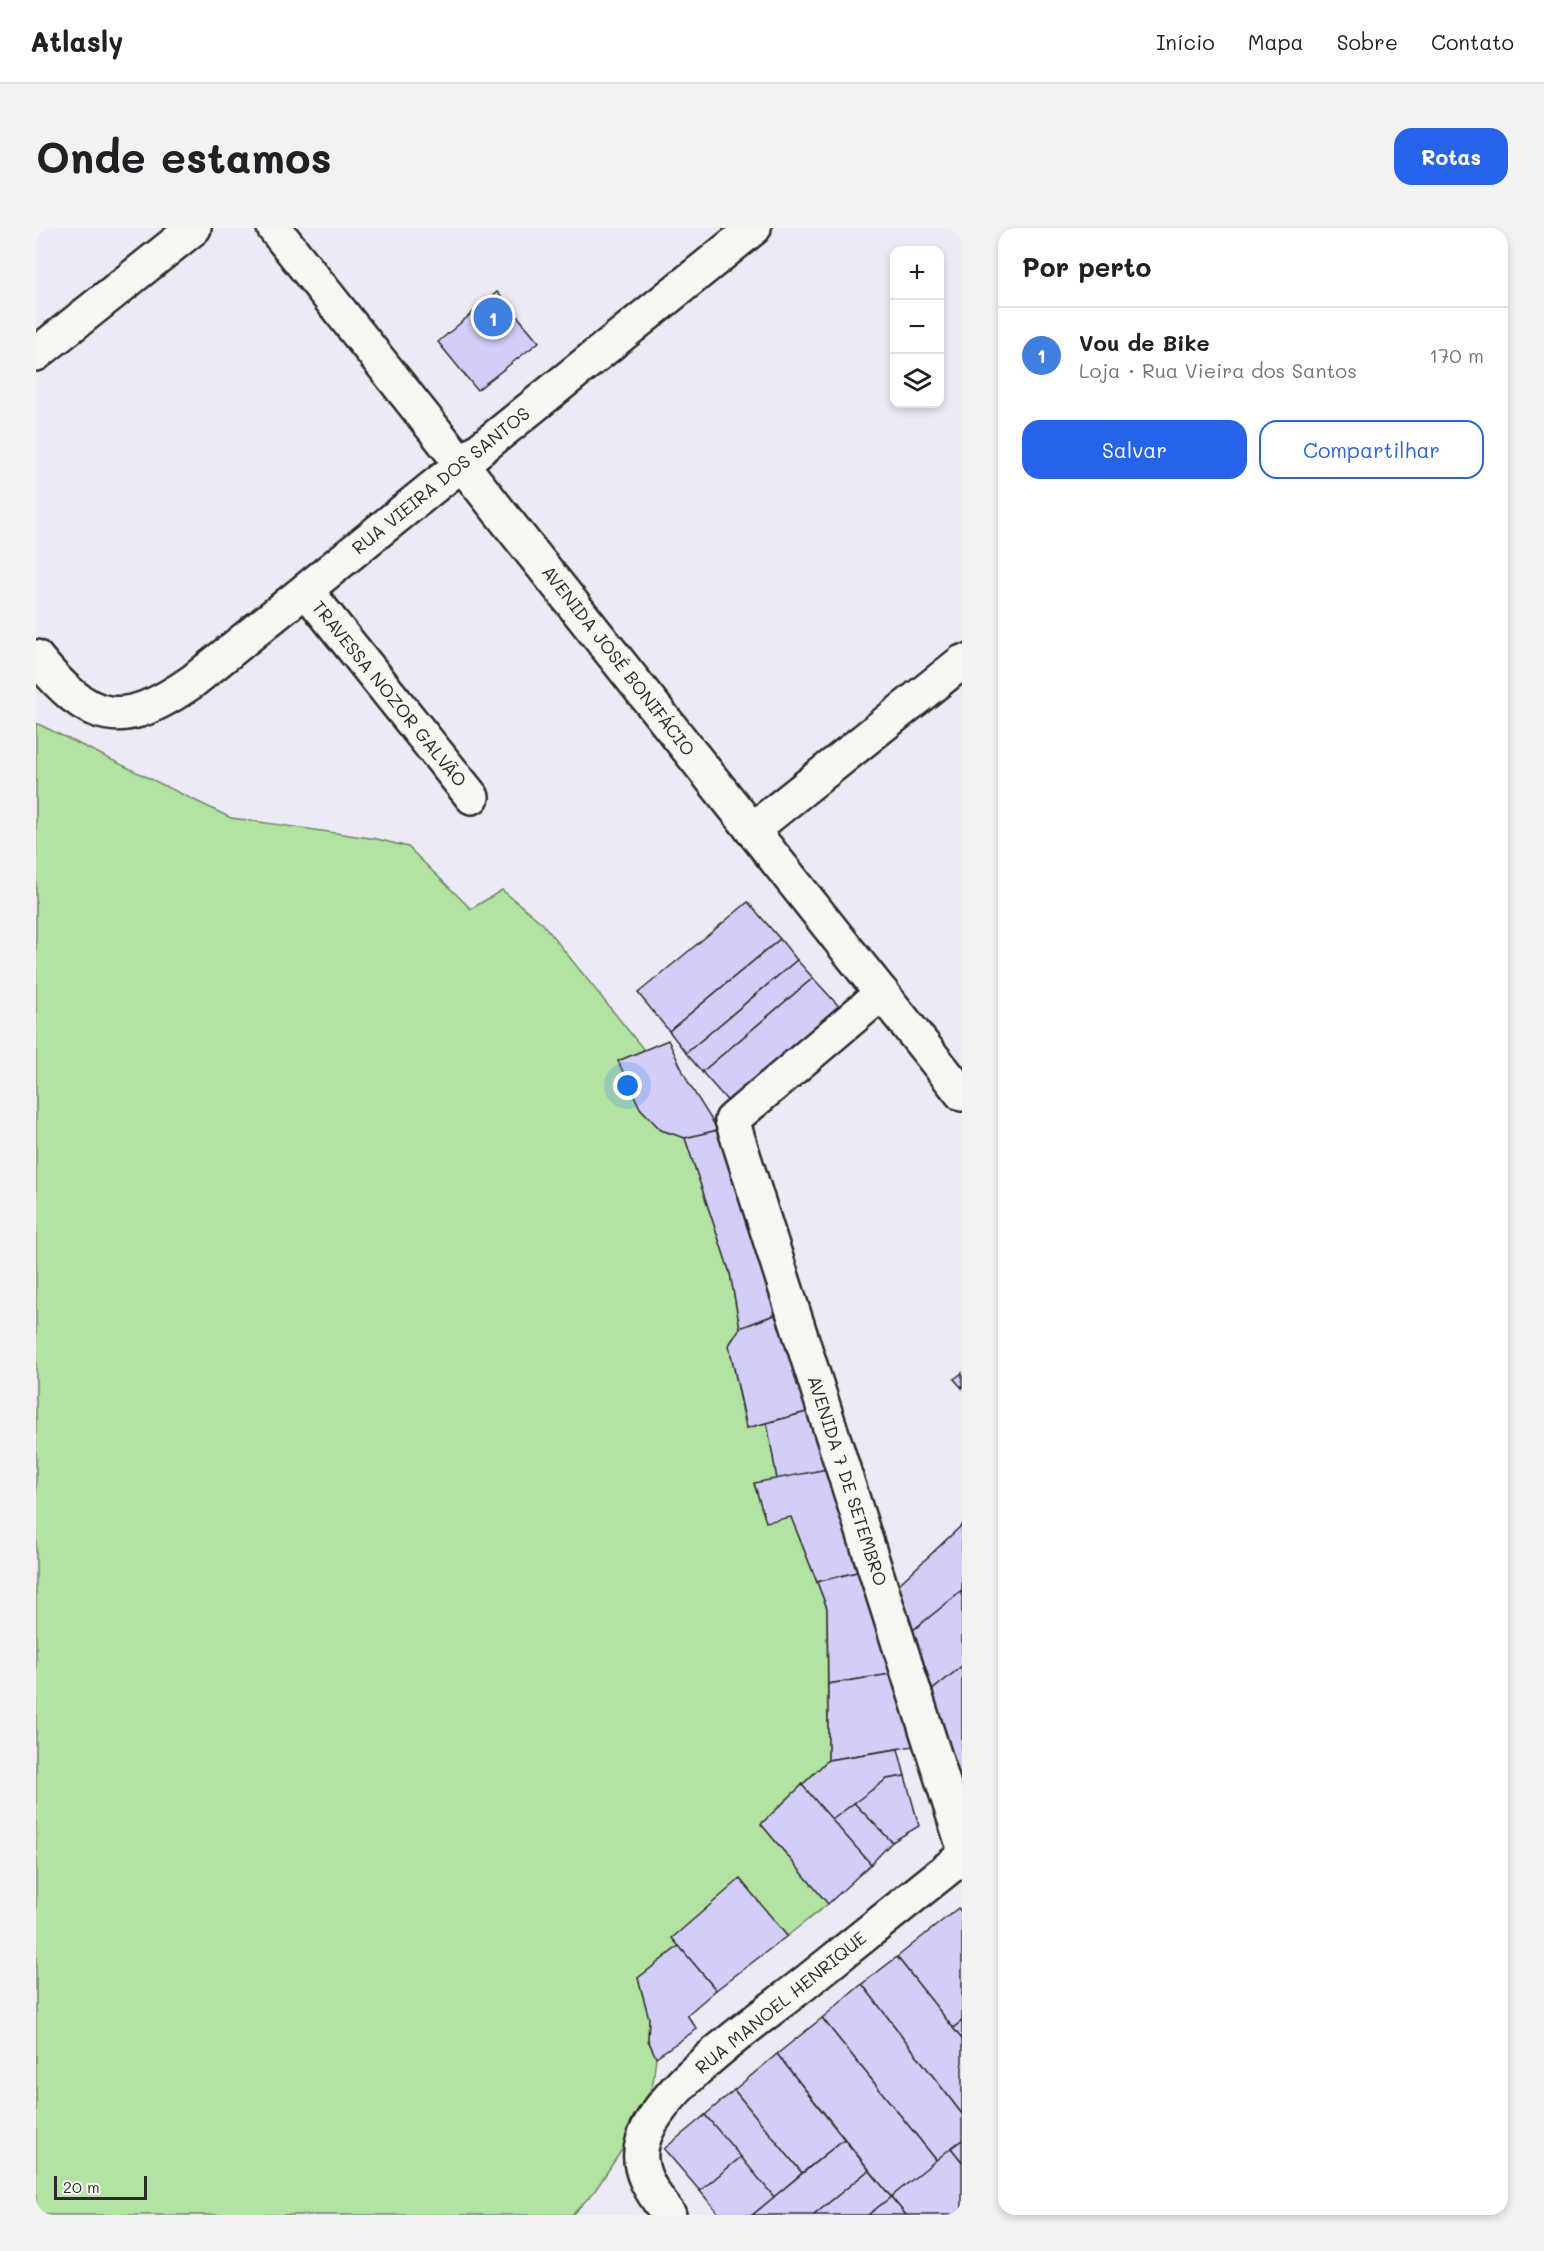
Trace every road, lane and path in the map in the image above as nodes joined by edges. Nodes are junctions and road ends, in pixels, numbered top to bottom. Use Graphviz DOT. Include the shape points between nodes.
graph roads {
  1 [pos="194,228"];
  2 [pos="274,228"];
  3 [pos="754,228"];
  4 [pos="36,354"];
  5 [pos="462,464"];
  6 [pos="306,590"];
  7 [pos="36,657"];
  8 [pos="962,662"];
  9 [pos="472,797"];
  10 [pos="752,830"];
  11 [pos="882,993"];
  12 [pos="962,1094"];
  13 [pos="962,1842"];
  14 [pos="962,1857"];
  15 [pos="669,2215"];
  1 -- 4 [label="street"];
  2 -- 5 [label="street, AVENIDA JOSÉ BONIFÁCIO"];
  3 -- 5 [label="street, RUA VIEIRA DOS SANTOS"];
  5 -- 6 [label="street, RUA VIEIRA DOS SANTOS"];
  5 -- 10 [label="street, AVENIDA JOSÉ BONIFÁCIO"];
  6 -- 7 [label="street, RUA VIEIRA DOS SANTOS" via="194,681 164,702 142,711 98,712 74,698"];
  6 -- 9 [label="street, TRAVESSA NOZOR GALVÃO"];
  8 -- 10 [label="street"];
  10 -- 11 [label="street, AVENIDA JOSÉ BONIFÁCIO"];
  11 -- 12 [label="street, AVENIDA JOSÉ BONIFÁCIO"];
  11 -- 13 [label="street, AVENIDA 7 DE SETEMBRO" via="732,1120"];
  14 -- 15 [label="street, RUA MANOEL HENRIQUE" via="707,2061 653,2120 643,2139 644,2175"];
}
